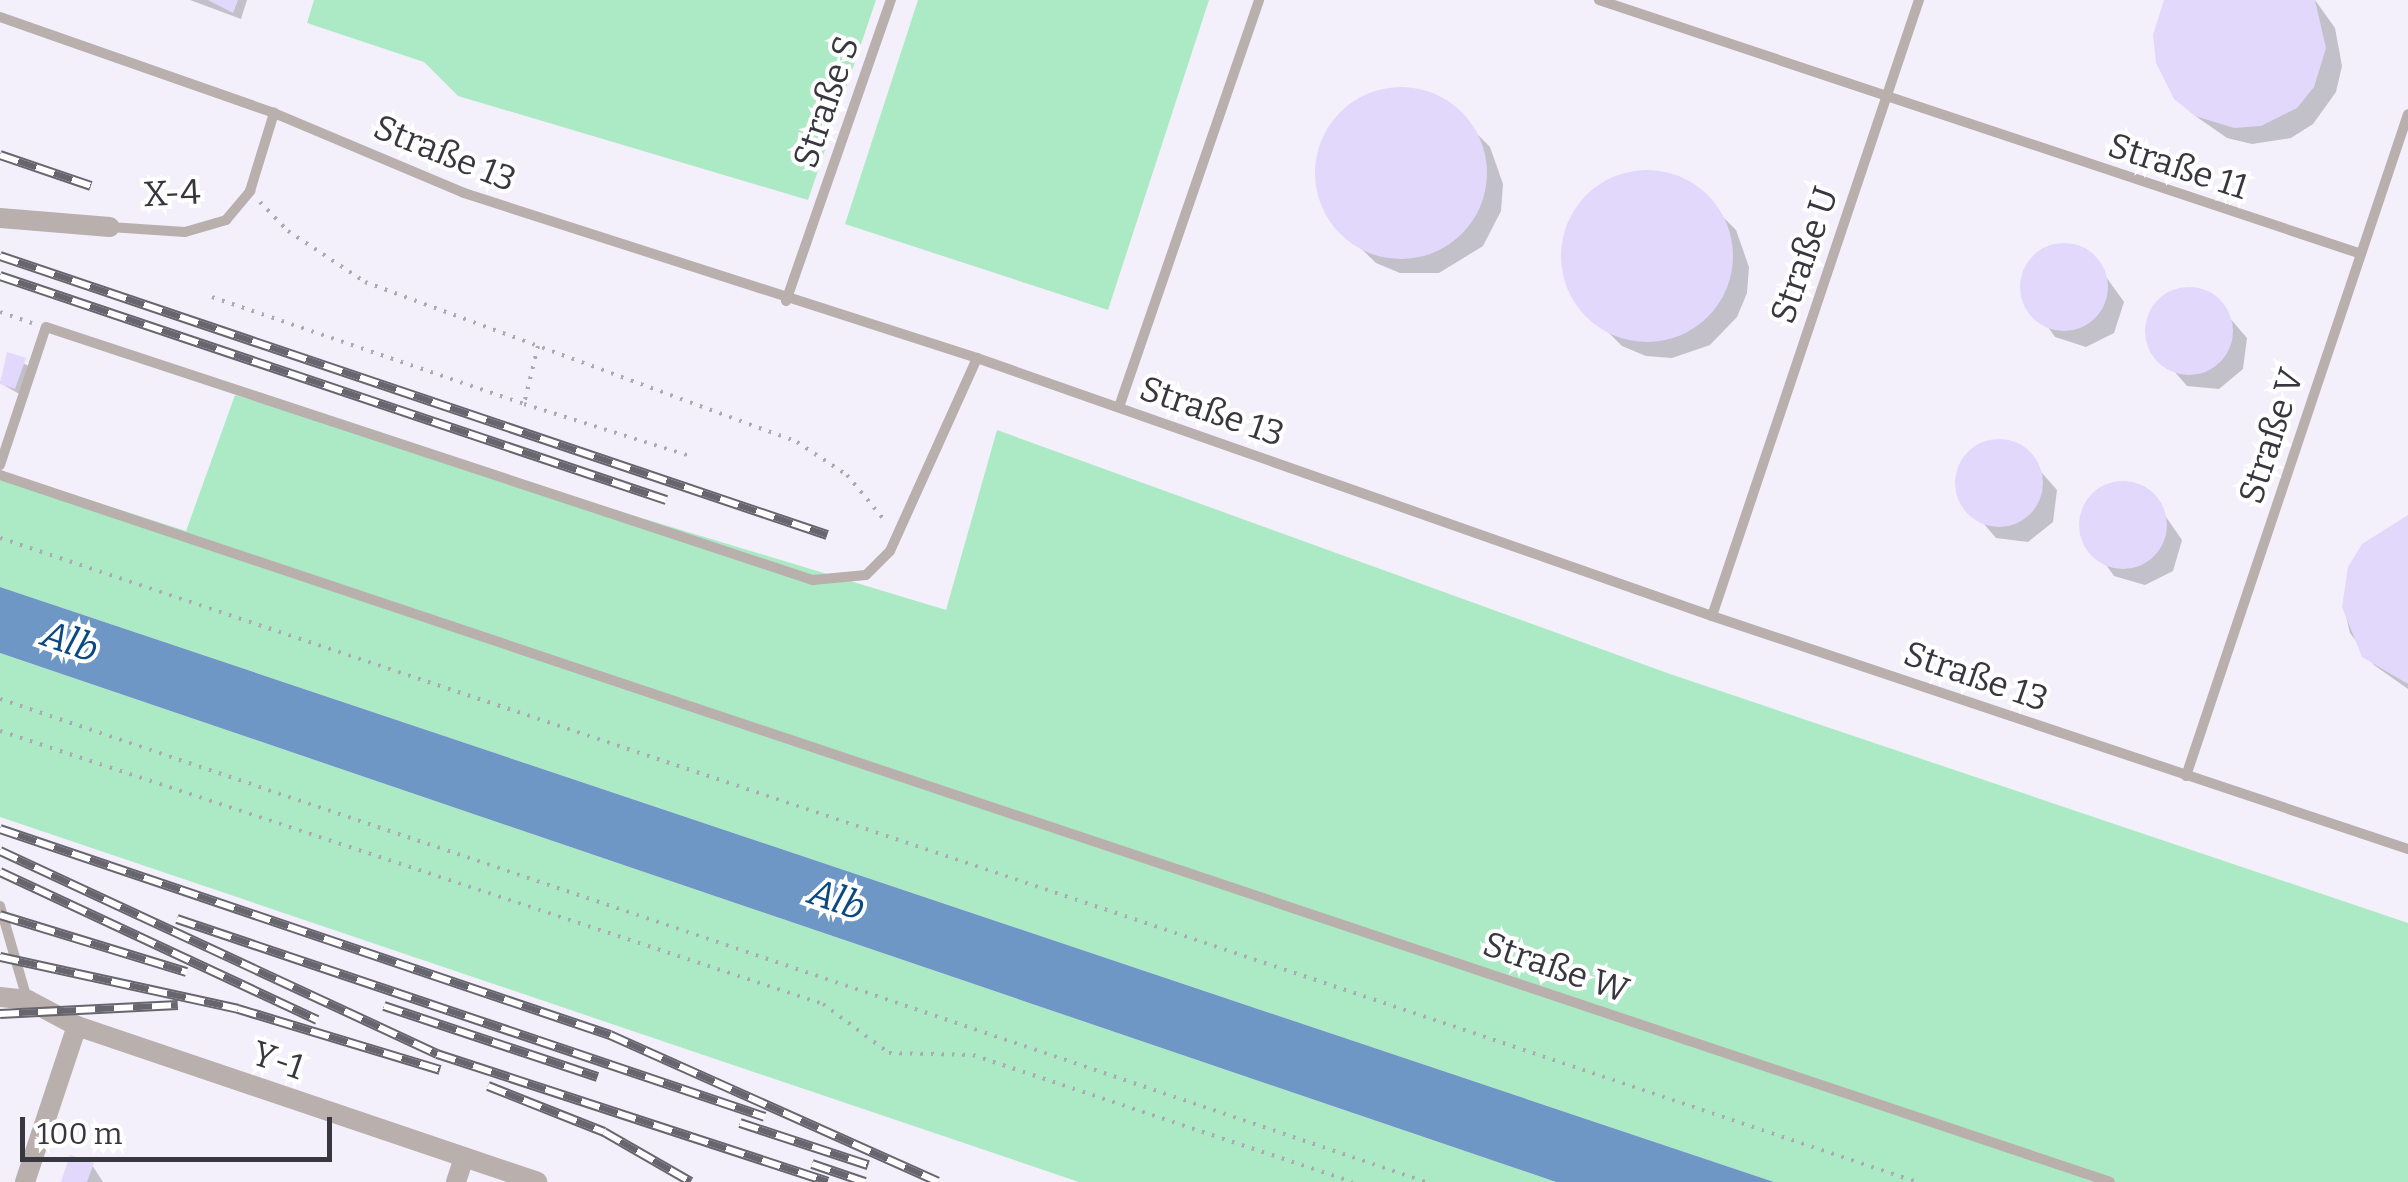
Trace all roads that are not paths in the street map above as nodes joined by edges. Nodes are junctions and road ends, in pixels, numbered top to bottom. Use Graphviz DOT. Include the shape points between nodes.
graph roads {
  1 [pos="891,0"];
  2 [pos="1260,0"];
  3 [pos="1598,0"];
  4 [pos="1919,0"];
  5 [pos="0,18"];
  6 [pos="1885,99"];
  7 [pos="274,112"];
  8 [pos="2408,114"];
  9 [pos="0,218"];
  10 [pos="110,226"];
  11 [pos="2361,254"];
  12 [pos="786,301"];
  13 [pos="977,358"];
  14 [pos="1118,407"];
  15 [pos="0,466"];
  16 [pos="0,475"];
  17 [pos="1712,616"];
  18 [pos="2186,776"];
  19 [pos="2408,849"];
  20 [pos="0,906"];
  21 [pos="0,997"];
  22 [pos="28,1000"];
  23 [pos="76,1026"];
  24 [pos="464,1158"];
  25 [pos="25,1182"];
  26 [pos="456,1182"];
  27 [pos="536,1182"];
  28 [pos="2110,1182"];
  1 -- 12 [label="lane, Straße S"];
  2 -- 14 [label="lane"];
  3 -- 6 [label="lane"];
  4 -- 6 [label="lane, Straße U"];
  5 -- 7 [label="lane, Straße 13"];
  6 -- 11 [label="lane, Straße 11"];
  6 -- 17 [label="lane, Straße U"];
  7 -- 10 [label="lane, X-4" via="250,191 232,215 198,231"];
  7 -- 12 [label="lane, Straße 13" via="464,194"];
  8 -- 11 [label="lane, Straße V"];
  9 -- 10 [label="street, X-4"];
  11 -- 18 [label="lane, Straße V"];
  12 -- 13 [label="lane, Straße 13"];
  13 -- 14 [label="lane, Straße 13"];
  13 -- 15 [label="lane" via="890,550 866,575 813,580 46,328"];
  14 -- 17 [label="lane, Straße 13"];
  16 -- 28 [label="lane, Straße W"];
  17 -- 18 [label="lane, Straße 13"];
  18 -- 19 [label="lane, Straße 13"];
  20 -- 22 [label="lane"];
  21 -- 22 [label="street, Y-1"];
  22 -- 23 [label="street, Y-1"];
  23 -- 24 [label="street, Y-1"];
  23 -- 25 [label="street"];
  24 -- 26 [label="street"];
  24 -- 27 [label="street, Y-1"];
}
